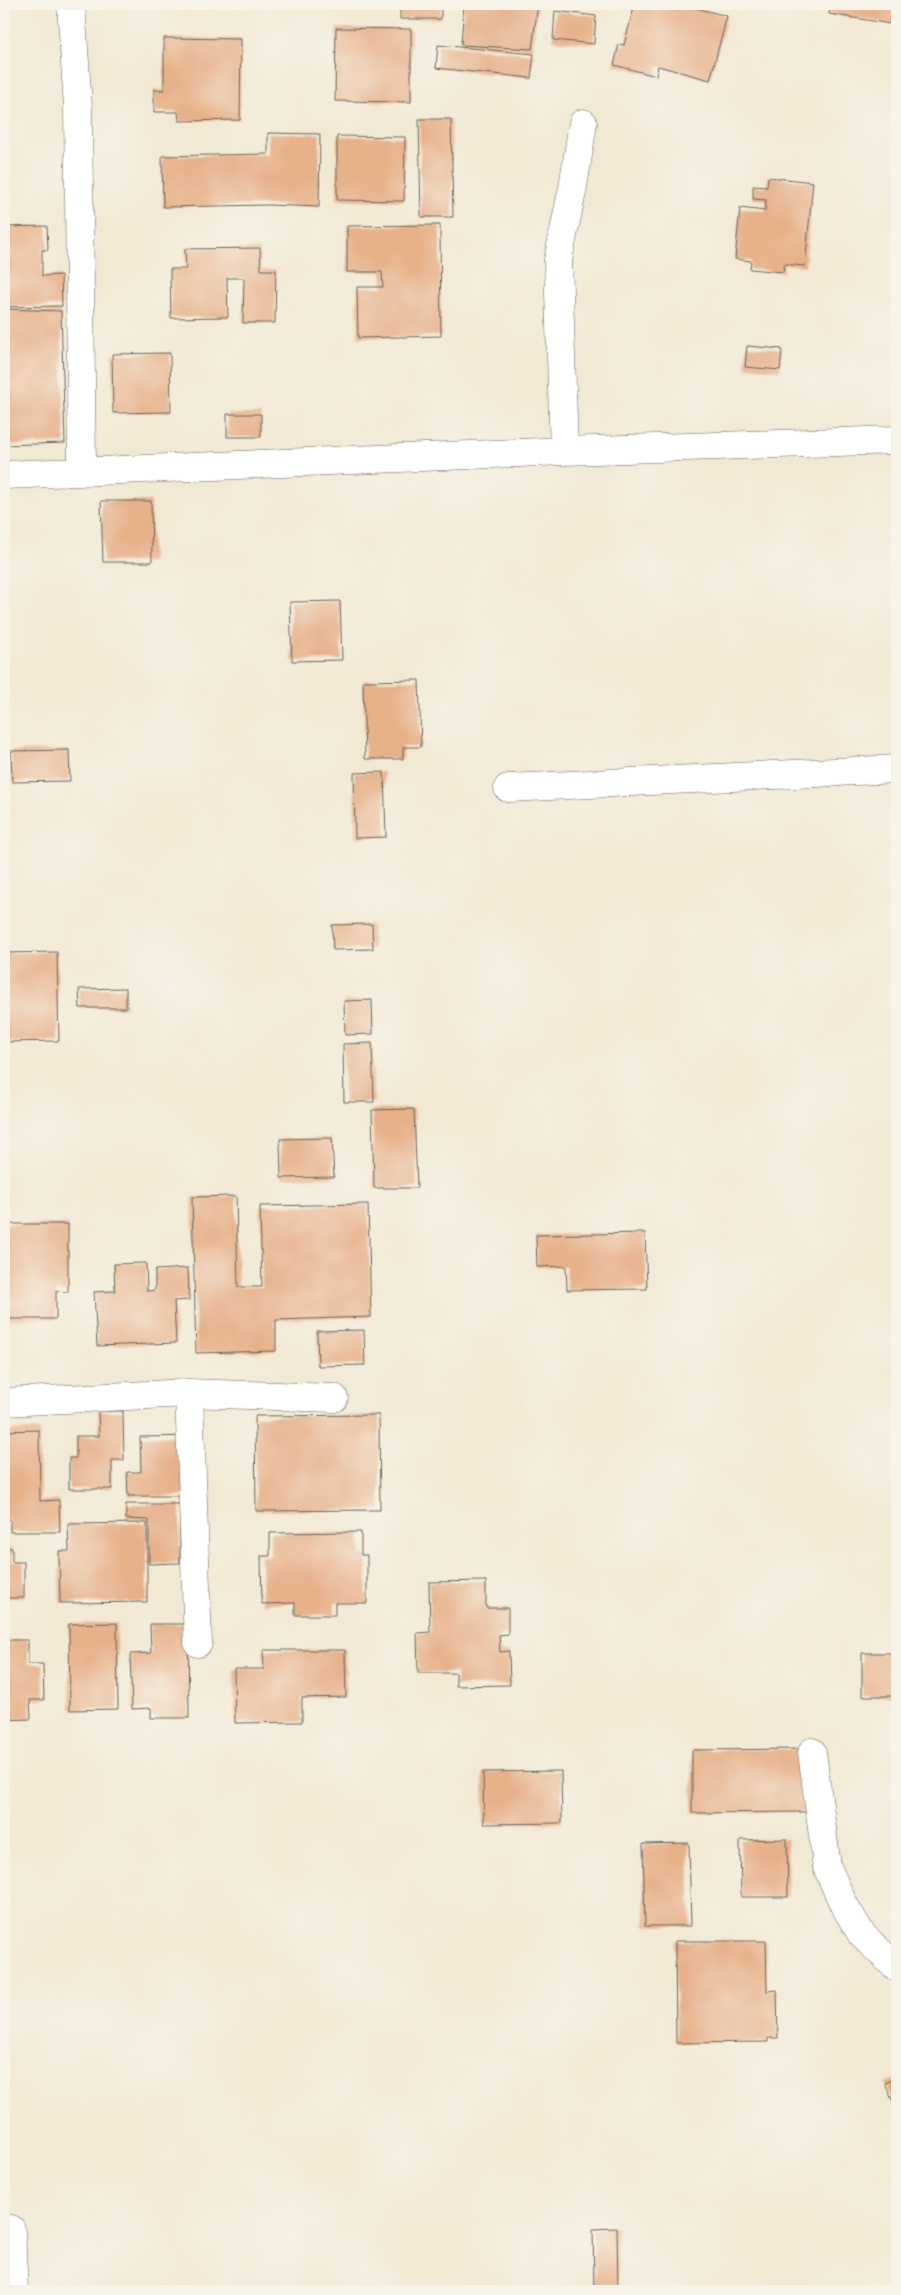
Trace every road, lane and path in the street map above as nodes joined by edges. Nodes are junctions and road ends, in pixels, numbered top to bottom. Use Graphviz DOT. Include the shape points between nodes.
graph roads {
  1 [pos="72,4"];
  2 [pos="583,123"];
  3 [pos="897,440"];
  4 [pos="564,451"];
  5 [pos="82,472"];
  6 [pos="4,475"];
  7 [pos="897,769"];
  8 [pos="508,788"];
  9 [pos="189,1393"];
  10 [pos="334,1398"];
  11 [pos="4,1402"];
  12 [pos="198,1643"];
  13 [pos="812,1752"];
  14 [pos="897,1968"];
  15 [pos="11,2229"];
  16 [pos="14,2291"];
  1 -- 5 [label="street" via="78,107"];
  2 -- 4 [label="street" via="558,260"];
  3 -- 4 [label="street"];
  4 -- 5 [label="street"];
  5 -- 6 [label="street"];
  7 -- 8 [label="street"];
  9 -- 10 [label="street"];
  9 -- 11 [label="street"];
  9 -- 12 [label="street"];
  13 -- 14 [label="street" via="827,1867 862,1936"];
  15 -- 16 [label="street"];
}
